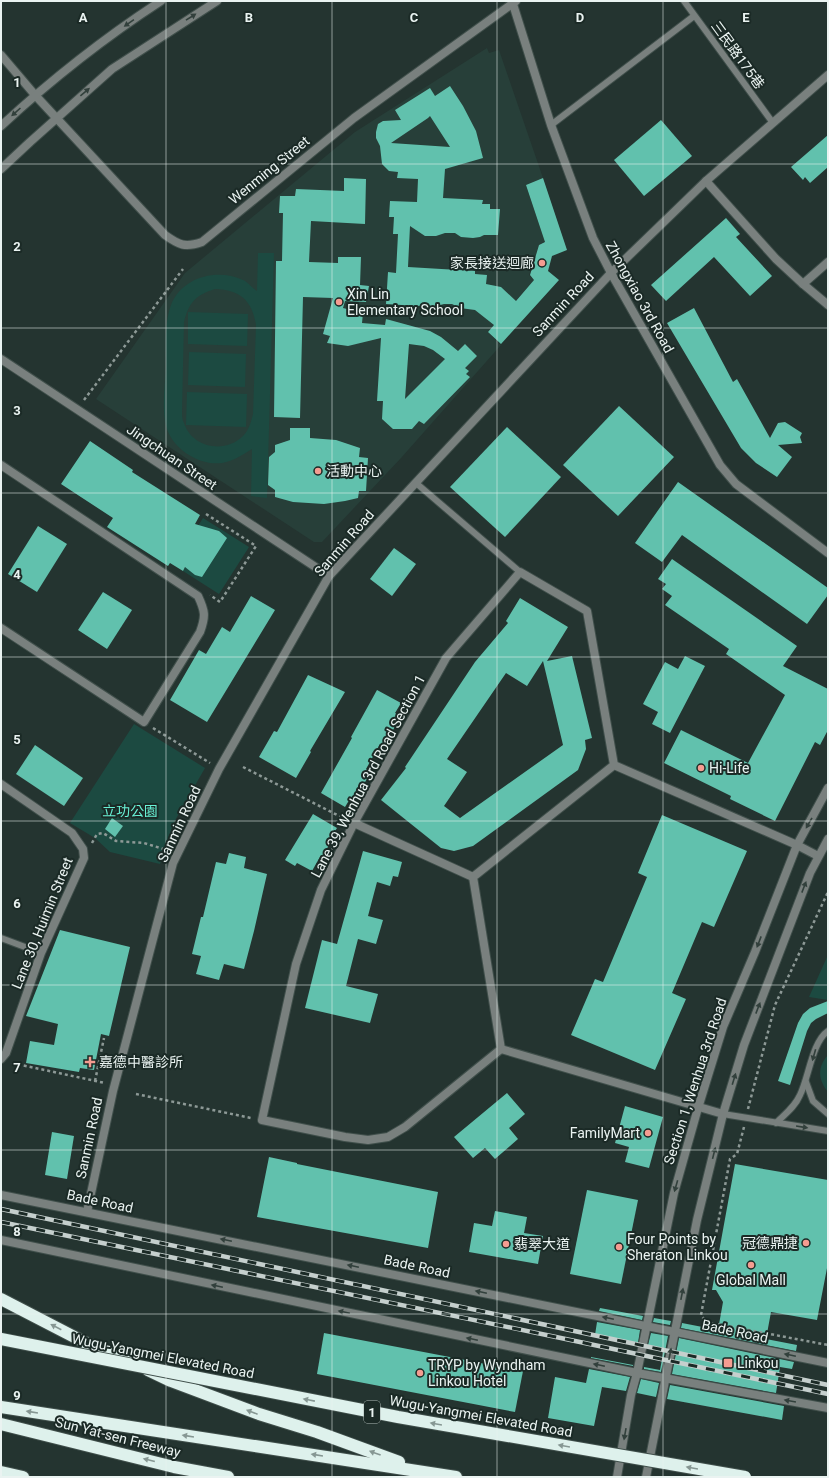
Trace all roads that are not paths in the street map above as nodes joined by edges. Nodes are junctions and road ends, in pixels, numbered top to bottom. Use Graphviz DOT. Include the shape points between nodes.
graph roads {
  1 [pos="161,1"];
  2 [pos="217,1"];
  3 [pos="684,1"];
  4 [pos="513,2"];
  5 [pos="694,16"];
  6 [pos="1,55"];
  7 [pos="828,75"];
  8 [pos="35,95"];
  9 [pos="56,118"];
  10 [pos="773,123"];
  11 [pos="551,125"];
  12 [pos="1,126"];
  13 [pos="1,169"];
  14 [pos="706,181"];
  15 [pos="828,262"];
  16 [pos="611,272"];
  17 [pos="803,284"];
  18 [pos="828,305"];
  19 [pos="1,359"];
  20 [pos="1,465"];
  21 [pos="416,483"];
  22 [pos="828,553"];
  23 [pos="520,572"];
  24 [pos="329,576"];
  25 [pos="1,628"];
  26 [pos="614,765"];
  27 [pos="1,784"];
  28 [pos="828,788"];
  29 [pos="354,823"];
  30 [pos="828,839"];
  31 [pos="797,844"];
  32 [pos="818,856"];
  33 [pos="473,877"];
  34 [pos="1,938"];
  35 [pos="41,953"];
  36 [pos="828,1031"];
  37 [pos="502,1049"];
  38 [pos="5,1061"];
  39 [pos="806,1082"];
  40 [pos="698,1108"];
  41 [pos="723,1114"];
  42 [pos="828,1114"];
  43 [pos="776,1122"];
  44 [pos="828,1131"];
  45 [pos="1,1194"];
  46 [pos="87,1212"];
  47 [pos="1,1240"];
  48 [pos="1,1299"];
  49 [pos="646,1326"];
  50 [pos="675,1332"];
  51 [pos="1,1339"];
  52 [pos="828,1363"];
  53 [pos="637,1373"];
  54 [pos="666,1379"];
  55 [pos="1,1407"];
  56 [pos="828,1408"];
  57 [pos="1,1424"];
  58 [pos="425,1471"];
  59 [pos="1,1472"];
  60 [pos="23,1477"];
  61 [pos="228,1477"];
  62 [pos="456,1477"];
  63 [pos="617,1477"];
  64 [pos="646,1477"];
  65 [pos="745,1477"];
  1 -- 8 [label="street, one-way" via="94,46"];
  9 -- 2 [label="street, one-way" via="112,69"];
  3 -- 5 [label="lane, 三民路175巷"];
  4 -- 9 [label="street, Wenming Street" via="354,118 202,242 190,246 177,244 165,235"];
  4 -- 11 [label="street, Zhongxiao 3rd Road"];
  5 -- 10 [label="lane, 三民路175巷"];
  5 -- 11 [label="lane"];
  6 -- 8 [label="street, Wenming Street"];
  7 -- 10 [label="street, Sanmin Road"];
  8 -- 9 [label="street, Wenming Street"];
  8 -- 12 [label="street, one-way"];
  9 -- 13 [label="street"];
  10 -- 14 [label="street, Sanmin Road"];
  11 -- 16 [label="street, Zhongxiao 3rd Road" via="593,238"];
  14 -- 16 [label="street, Sanmin Road"];
  14 -- 17 [label="street" via="776,259"];
  15 -- 17 [label="street"];
  16 -- 21 [label="street, Sanmin Road"];
  16 -- 22 [label="street, Zhongxiao 3rd Road" via="720,465 736,484"];
  17 -- 18 [label="street"];
  19 -- 24 [label="street, Jingchuan Street"];
  20 -- 25 [label="street" via="198,596 204,608 204,622 200,632 144,722"];
  21 -- 23 [label="lane"];
  21 -- 24 [label="street, Sanmin Road"];
  23 -- 26 [label="street" via="587,612"];
  23 -- 29 [label="street, Lane 39, Wenhua 3rd Road Section 1" via="446,658"];
  24 -- 46 [label="street, Sanmin Road" via="219,769 173,863 113,1091"];
  26 -- 31 [label="street"];
  26 -- 33 [label="street"];
  27 -- 35 [label="street, Lane 30, Huimin Street" via="72,833 83,849 84,858"];
  28 -- 31 [label="street, Section 1, Wenhua 3rd Road, one-way"];
  29 -- 33 [label="street"];
  29 -- 37 [label="street, Lane 39, Wenhua 3rd Road Section 1" via="321,890 296,964 262,1120 345,1137 368,1140 388,1137 405,1127"];
  30 -- 32 [label="street"];
  31 -- 32 [label="street"];
  31 -- 40 [label="street, Section 1, Wenhua 3rd Road, one-way" via="723,1027"];
  41 -- 32 [label="street, one-way" via="744,1045"];
  33 -- 37 [label="street"];
  34 -- 35 [label="lane"];
  35 -- 38 [label="street, Lane 30, Huimin Street"];
  36 -- 39 [label="lane, one-way" via="815,1048"];
  37 -- 40 [label="street"];
  39 -- 42 [label="lane" via="813,1101"];
  39 -- 43 [label="lane" via="800,1097"];
  40 -- 41 [label="street"];
  40 -- 49 [label="street, Section 1, Wenhua 3rd Road, one-way" via="674,1193"];
  41 -- 43 [label="lane"];
  50 -- 41 [label="street, one-way" via="697,1220"];
  43 -- 44 [label="lane, one-way"];
  45 -- 46 [label="street, Bade Road"];
  49 -- 46 [label="street, Bade Road, one-way"];
  53 -- 47 [label="street, one-way"];
  58 -- 48 [label="highway, one-way" via="171,1381 86,1343"];
  49 -- 50 [label="street, Bade Road"];
  49 -- 53 [label="street, Section 1, Wenhua 3rd Road"];
  52 -- 50 [label="street, Bade Road, one-way"];
  54 -- 50 [label="street, one-way"];
  65 -- 51 [label="highway, Wugu-Yangmei Elevated Road / 1, one-way, bridge" via="398,1417"];
  53 -- 54 [label="street"];
  53 -- 63 [label="street, Section 1, Wenhua 3rd Road, one-way"];
  56 -- 54 [label="street, one-way"];
  54 -- 64 [label="street"];
  58 -- 55 [label="highway, one-way"];
  61 -- 57 [label="highway, Sun Yat-sen Freeway, one-way" via="174,1467"];
  58 -- 62 [label="highway"];
  59 -- 60 [label="highway"];
}
